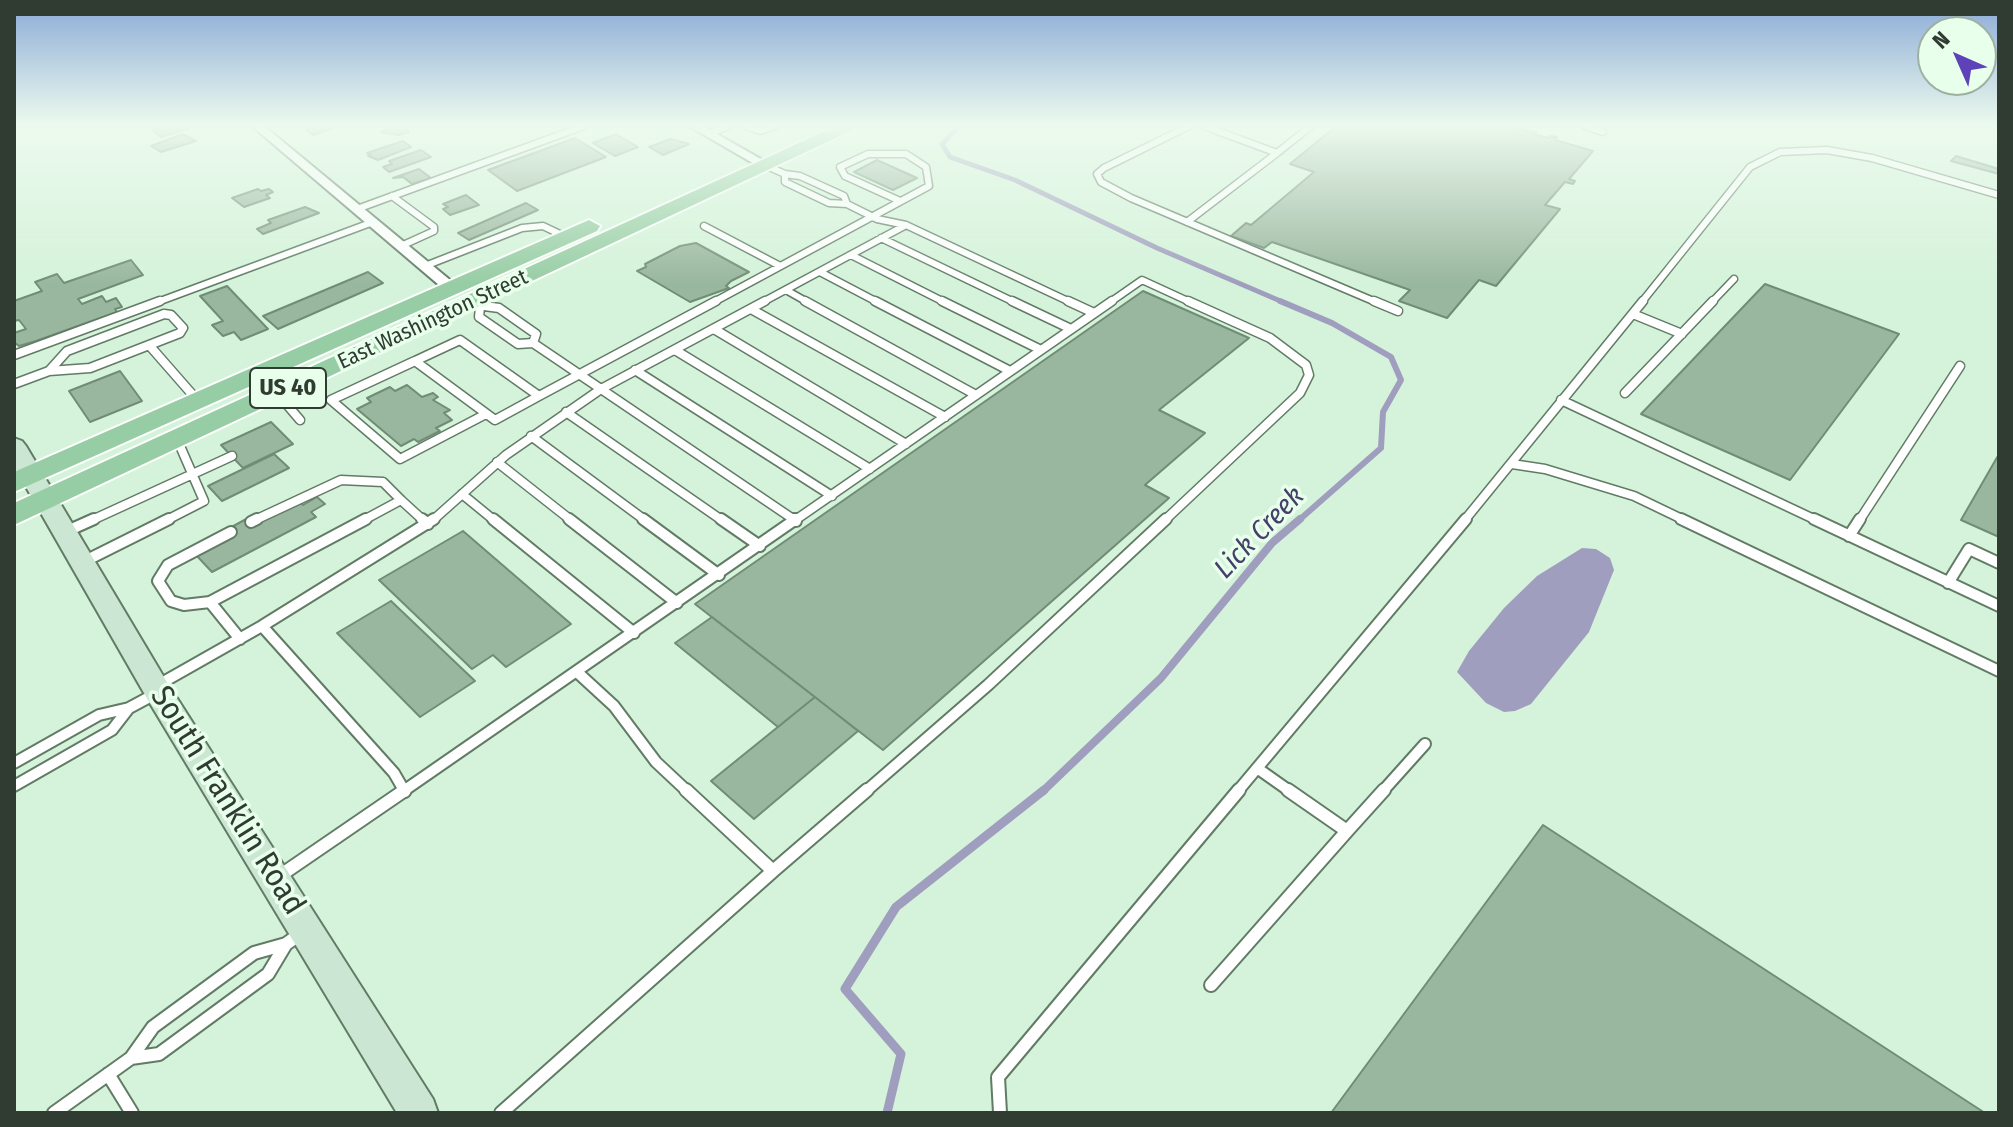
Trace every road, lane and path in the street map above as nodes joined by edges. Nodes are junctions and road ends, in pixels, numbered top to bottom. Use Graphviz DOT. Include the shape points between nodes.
graph roads {
  1 [pos="320,179"];
  2 [pos="440,179"];
  3 [pos="727,179"];
  4 [pos="738,179"];
  5 [pos="781,179"];
  6 [pos="806,179"];
  7 [pos="851,179"];
  8 [pos="928,179"];
  9 [pos="1099,179"];
  10 [pos="1244,179"];
  11 [pos="1741,179"];
  12 [pos="1941,179"];
  13 [pos="1999,195"];
  14 [pos="392,196"];
  15 [pos="900,201"];
  16 [pos="847,204"];
  17 [pos="357,209"];
  18 [pos="872,216"];
  19 [pos="373,222"];
  20 [pos="1187,222"];
  21 [pos="906,225"];
  22 [pos="704,226"];
  23 [pos="564,236"];
  24 [pos="881,238"];
  25 [pos="401,246"];
  26 [pos="851,255"];
  27 [pos="425,266"];
  28 [pos="780,266"];
  29 [pos="820,272"];
  30 [pos="1734,279"];
  31 [pos="451,288"];
  32 [pos="786,290"];
  33 [pos="477,304"];
  34 [pos="751,309"];
  35 [pos="1398,311"];
  36 [pos="1094,313"];
  37 [pos="1633,314"];
  38 [pos="714,329"];
  39 [pos="1071,329"];
  40 [pos="1682,334"];
  41 [pos="533,343"];
  42 [pos="149,345"];
  43 [pos="675,350"];
  44 [pos="1041,350"];
  45 [pos="14,355"];
  46 [pos="415,361"];
  47 [pos="1960,366"];
  48 [pos="635,370"];
  49 [pos="49,371"];
  50 [pos="1010,371"];
  51 [pos="580,375"];
  52 [pos="14,384"];
  53 [pos="601,389"];
  54 [pos="277,393"];
  55 [pos="1625,393"];
  56 [pos="976,395"];
  57 [pos="539,396"];
  58 [pos="1561,400"];
  59 [pos="198,401"];
  60 [pos="566,412"];
  61 [pos="486,414"];
  62 [pos="945,417"];
  63 [pos="300,420"];
  64 [pos="531,436"];
  65 [pos="177,439"];
  66 [pos="906,444"];
  67 [pos="14,446"];
  68 [pos="232,456"];
  69 [pos="497,462"];
  70 [pos="1512,464"];
  71 [pos="870,469"];
  72 [pos="191,474"];
  73 [pos="33,486"];
  74 [pos="462,494"];
  75 [pos="832,496"];
  76 [pos="401,500"];
  77 [pos="14,515"];
  78 [pos="796,521"];
  79 [pos="251,522"];
  80 [pos="428,524"];
  81 [pos="65,532"];
  82 [pos="231,532"];
  83 [pos="1849,536"];
  84 [pos="760,546"];
  85 [pos="83,562"];
  86 [pos="1999,563"];
  87 [pos="719,575"];
  88 [pos="1948,583"];
  89 [pos="210,602"];
  90 [pos="677,603"];
  91 [pos="1999,606"];
  92 [pos="262,626"];
  93 [pos="634,633"];
  94 [pos="240,639"];
  95 [pos="1999,671"];
  96 [pos="577,672"];
  97 [pos="157,689"];
  98 [pos="129,708"];
  99 [pos="1425,744"];
  100 [pos="14,763"];
  101 [pos="1257,768"];
  102 [pos="14,786"];
  103 [pos="405,792"];
  104 [pos="1347,831"];
  105 [pos="773,871"];
  106 [pos="275,879"];
  107 [pos="296,937"];
  108 [pos="1211,985"];
  109 [pos="131,1058"];
  110 [pos="108,1074"];
  111 [pos="54,1113"];
  112 [pos="132,1113"];
  113 [pos="419,1113"];
  114 [pos="501,1113"];
  115 [pos="1000,1113"];
  1 -- 17 [label="street"];
  2 -- 14 [label="lane"];
  3 -- 23 [label="main road, East Washington Street / US 40"];
  4 -- 33 [label="main road, East Washington Street / US 40"];
  5 -- 16 [label="lane" via="829,203"];
  6 -- 16 [label="lane" via="844,196"];
  7 -- 15 [label="lane"];
  8 -- 15 [label="lane" via="929,186"];
  9 -- 20 [label="lane"];
  10 -- 20 [label="lane"];
  11 -- 37 [label="lane"];
  12 -- 13 [label="lane"];
  14 -- 17 [label="lane"];
  14 -- 25 [label="lane" via="434,227"];
  15 -- 18 [label="lane"];
  16 -- 18 [label="lane"];
  17 -- 19 [label="street"];
  18 -- 21 [label="lane"];
  18 -- 28 [label="lane"];
  19 -- 25 [label="street"];
  19 -- 45 [label="lane"];
  20 -- 35 [label="lane"];
  21 -- 24 [label="lane"];
  21 -- 36 [label="lane"];
  22 -- 28 [label="lane"];
  23 -- 27 [label="lane" via="543,226 522,228"];
  23 -- 31 [label="main road, East Washington Street / US 40"];
  24 -- 26 [label="lane"];
  24 -- 39 [label="lane"];
  25 -- 27 [label="street"];
  26 -- 29 [label="lane"];
  26 -- 44 [label="lane"];
  27 -- 31 [label="street"];
  28 -- 51 [label="lane"];
  29 -- 32 [label="lane"];
  29 -- 50 [label="lane"];
  30 -- 40 [label="lane"];
  31 -- 59 [label="main road, East Washington Street / US 40"];
  32 -- 34 [label="lane"];
  32 -- 56 [label="lane"];
  33 -- 41 [label="lane" via="479,317 518,344"];
  33 -- 41 [label="lane" via="499,308 536,334"];
  33 -- 54 [label="main road, East Washington Street / US 40"];
  34 -- 38 [label="lane"];
  34 -- 62 [label="lane"];
  36 -- 39 [label="lane"];
  36 -- 105 [label="lane" via="1142,280 1270,338 1294,353 1309,375 1300,393 988,685"];
  37 -- 40 [label="lane"];
  37 -- 58 [label="lane"];
  38 -- 43 [label="lane"];
  38 -- 66 [label="lane"];
  39 -- 44 [label="lane"];
  40 -- 55 [label="lane"];
  41 -- 51 [label="lane"];
  42 -- 49 [label="lane" via="90,368"];
  42 -- 49 [label="lane" via="183,328 164,314 67,351"];
  42 -- 59 [label="lane"];
  43 -- 48 [label="lane"];
  43 -- 71 [label="lane"];
  44 -- 50 [label="lane"];
  46 -- 57 [label="lane" via="460,340"];
  46 -- 61 [label="lane"];
  46 -- 61 [label="lane" via="331,400 400,459"];
  47 -- 83 [label="lane"];
  48 -- 53 [label="lane"];
  48 -- 75 [label="lane"];
  49 -- 52 [label="lane"];
  50 -- 56 [label="lane"];
  51 -- 53 [label="lane"];
  51 -- 57 [label="lane"];
  53 -- 60 [label="lane"];
  53 -- 78 [label="lane"];
  54 -- 63 [label="lane"];
  54 -- 65 [label="main road, East Washington Street / US 40"];
  56 -- 62 [label="lane"];
  57 -- 61 [label="lane" via="495,420"];
  58 -- 70 [label="lane"];
  58 -- 83 [label="lane"];
  59 -- 73 [label="main road, East Washington Street / US 40"];
  60 -- 64 [label="lane"];
  60 -- 84 [label="lane"];
  62 -- 66 [label="lane"];
  64 -- 69 [label="lane"];
  64 -- 87 [label="lane"];
  65 -- 72 [label="lane"];
  65 -- 73 [label="main road, East Washington Street / US 40"];
  66 -- 71 [label="lane"];
  67 -- 73 [label="main road, South Franklin Road"];
  68 -- 72 [label="lane"];
  69 -- 74 [label="lane"];
  69 -- 90 [label="lane"];
  70 -- 95 [label="lane" via="1634,496"];
  70 -- 101 [label="lane"];
  71 -- 75 [label="lane"];
  72 -- 81 [label="lane"];
  72 -- 85 [label="lane" via="204,501"];
  73 -- 77 [label="main road, East Washington Street / US 40"];
  73 -- 81 [label="main road, South Franklin Road"];
  74 -- 80 [label="lane"];
  74 -- 93 [label="lane"];
  75 -- 78 [label="lane"];
  76 -- 79 [label="lane" via="383,482 341,480"];
  76 -- 80 [label="lane"];
  76 -- 89 [label="lane"];
  78 -- 84 [label="lane"];
  80 -- 92 [label="lane"];
  81 -- 85 [label="main road, South Franklin Road"];
  82 -- 89 [label="lane" via="168,565 158,581 171,601"];
  83 -- 88 [label="lane"];
  84 -- 87 [label="lane"];
  85 -- 97 [label="main road, South Franklin Road"];
  86 -- 88 [label="lane" via="1969,549"];
  87 -- 90 [label="lane"];
  88 -- 91 [label="lane"];
  89 -- 94 [label="lane"];
  90 -- 93 [label="lane"];
  92 -- 94 [label="lane"];
  92 -- 103 [label="lane" via="394,773"];
  93 -- 96 [label="lane"];
  94 -- 97 [label="lane"];
  96 -- 103 [label="lane"];
  96 -- 105 [label="lane" via="614,706 656,762"];
  97 -- 98 [label="lane"];
  97 -- 106 [label="main road, South Franklin Road"];
  98 -- 100 [label="lane" via="99,715"];
  98 -- 102 [label="lane" via="112,730"];
  99 -- 104 [label="lane"];
  101 -- 104 [label="lane"];
  101 -- 115 [label="lane" via="998,1077"];
  103 -- 106 [label="lane"];
  104 -- 108 [label="lane"];
  105 -- 114 [label="lane"];
  106 -- 107 [label="main road, South Franklin Road"];
  107 -- 109 [label="lane" via="254,953 153,1027"];
  107 -- 109 [label="lane" via="256,983 159,1054"];
  107 -- 113 [label="main road, South Franklin Road"];
  109 -- 110 [label="lane"];
  110 -- 111 [label="lane"];
  110 -- 112 [label="lane"];
}
